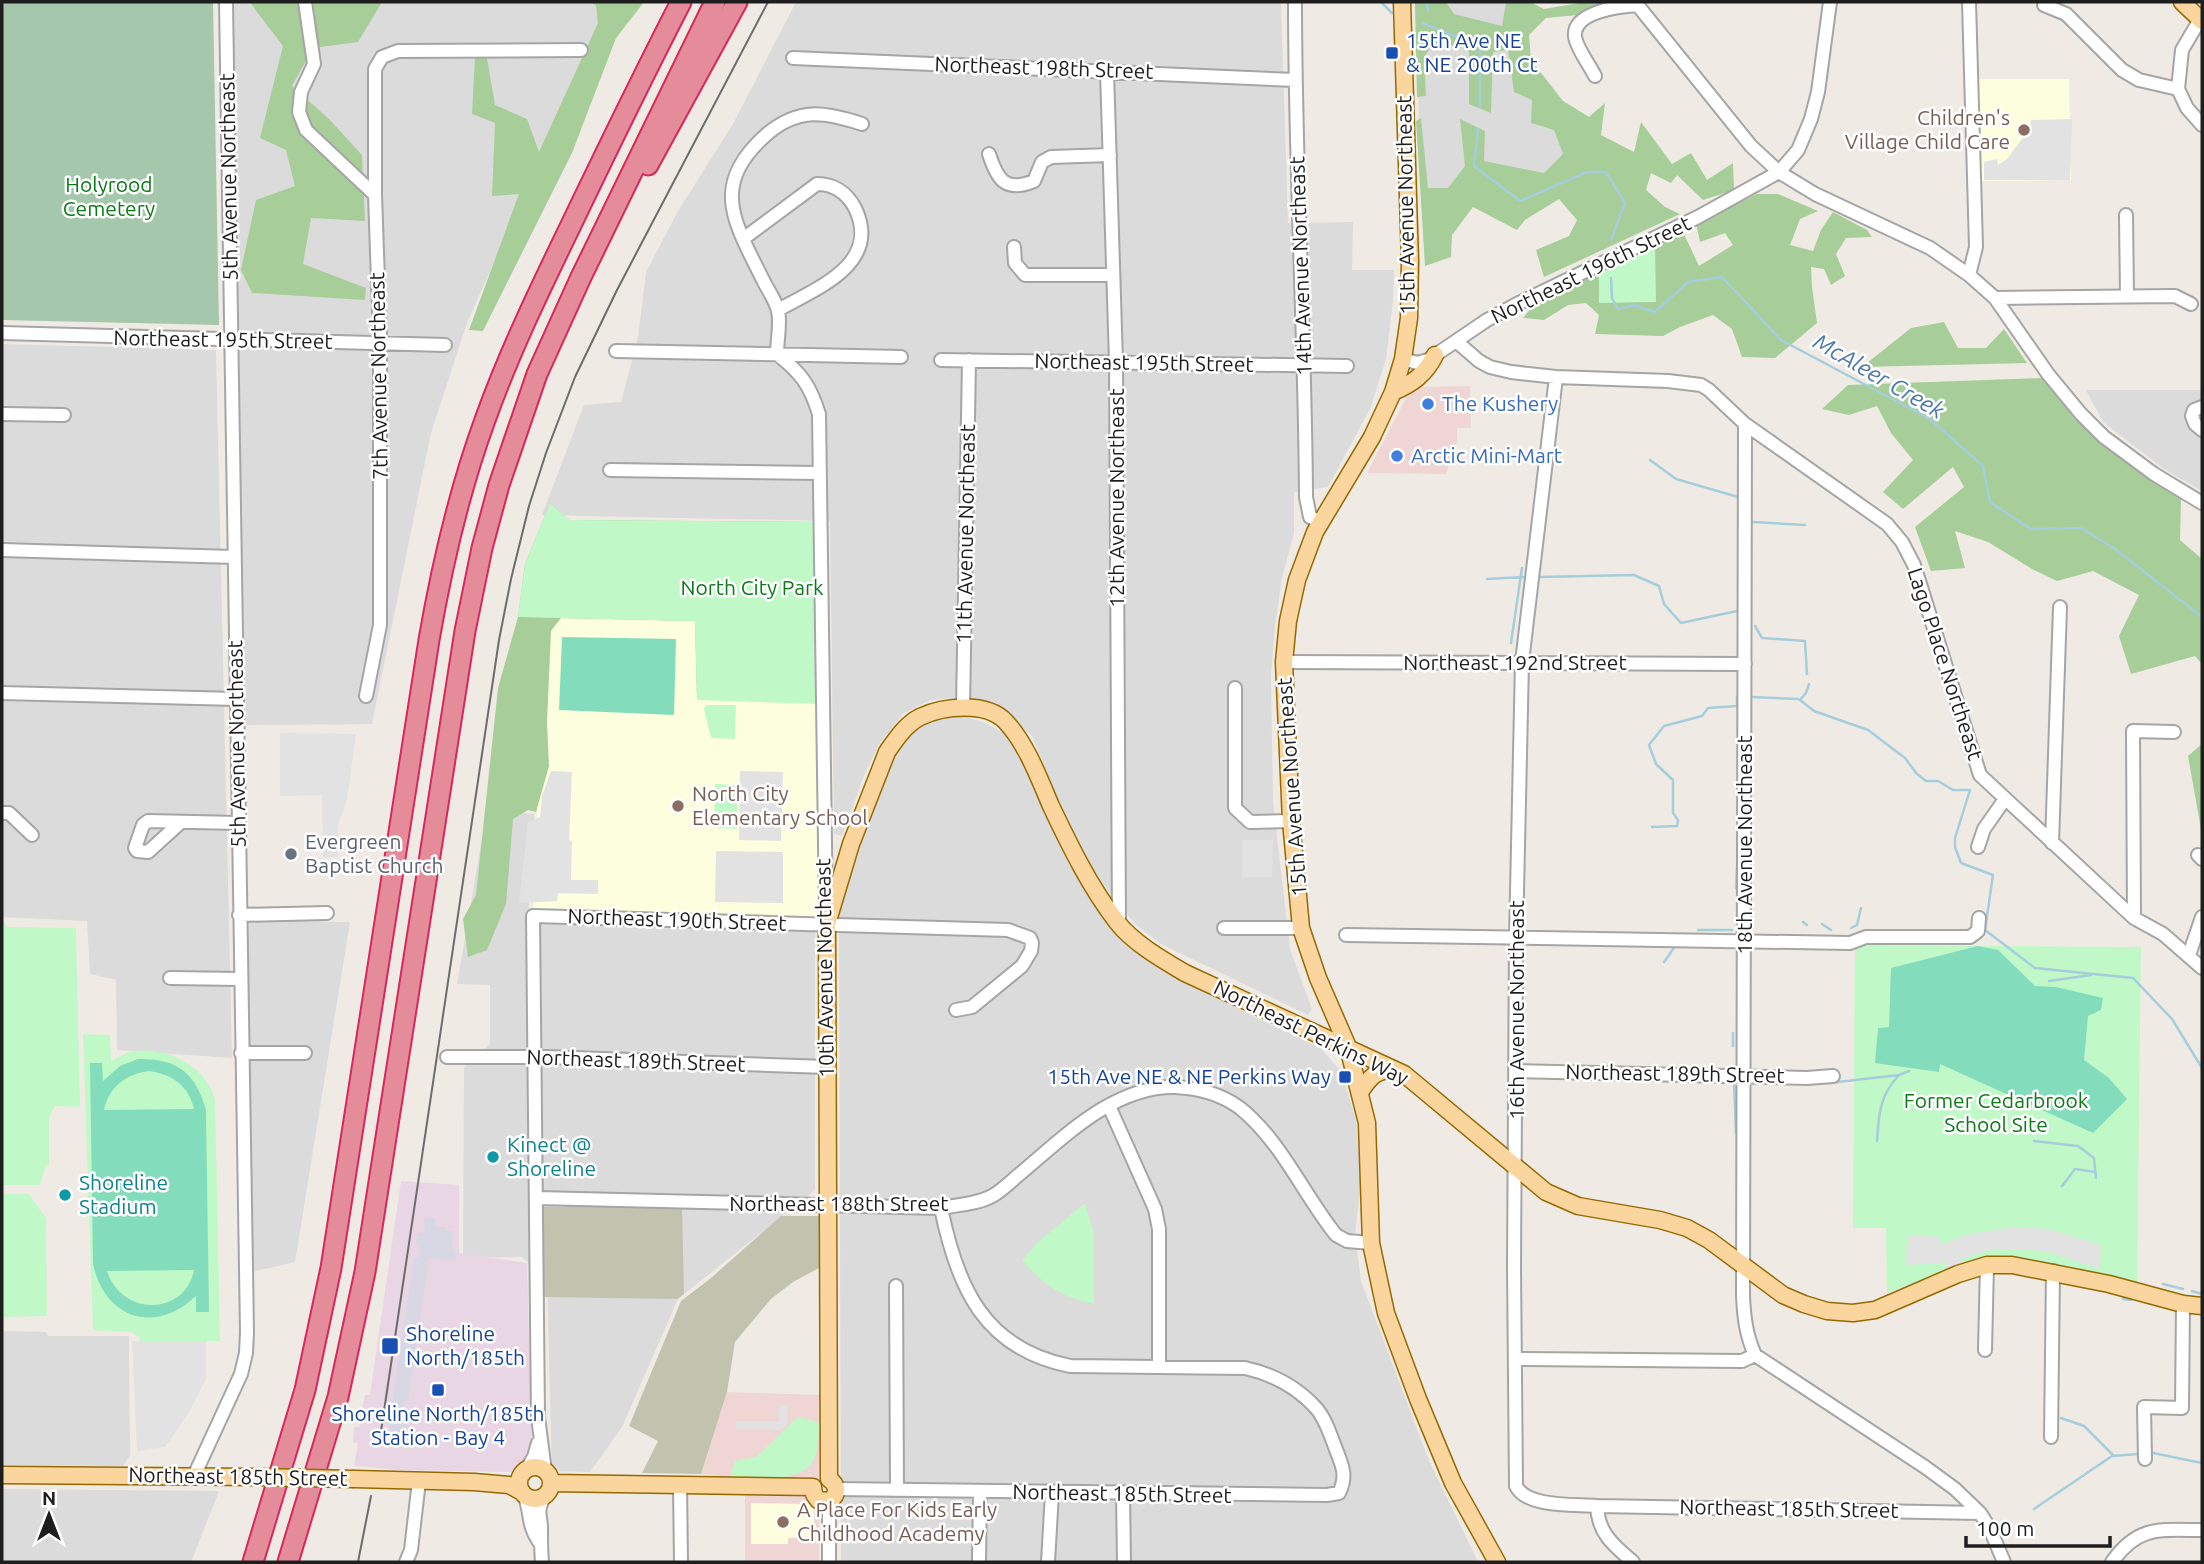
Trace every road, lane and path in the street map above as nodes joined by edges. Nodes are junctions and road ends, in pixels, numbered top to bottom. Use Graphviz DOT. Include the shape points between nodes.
graph roads {
  1 [pos="226,2"];
  2 [pos="305,2"];
  3 [pos="669,2"];
  4 [pos="681,2"];
  5 [pos="715,2"];
  6 [pos="737,2"];
  7 [pos="1295,2"];
  8 [pos="1402,2"];
  9 [pos="1830,2"];
  10 [pos="1969,2"];
  11 [pos="2182,2"];
  12 [pos="1637,4"];
  13 [pos="2045,5"];
  14 [pos="2202,19"];
  15 [pos="581,50"];
  16 [pos="793,58"];
  17 [pos="1107,71"];
  18 [pos="1595,76"];
  19 [pos="1295,80"];
  20 [pos="2178,89"];
  21 [pos="624,113"];
  22 [pos="862,124"];
  23 [pos="2202,125"];
  24 [pos="989,154"];
  25 [pos="1110,155"];
  26 [pos="1779,172"];
  27 [pos="375,195"];
  28 [pos="2126,215"];
  29 [pos="743,239"];
  30 [pos="1014,247"];
  31 [pos="1113,275"];
  32 [pos="1969,275"];
  33 [pos="581,277"];
  34 [pos="2127,296"];
  35 [pos="1995,298"];
  36 [pos="2191,304"];
  37 [pos="778,310"];
  38 [pos="2,333"];
  39 [pos="231,340"];
  40 [pos="1457,342"];
  41 [pos="380,344"];
  42 [pos="445,345"];
  43 [pos="616,351"];
  44 [pos="777,354"];
  45 [pos="1435,355"];
  46 [pos="901,357"];
  47 [pos="1403,359"];
  48 [pos="941,360"];
  49 [pos="969,360"];
  50 [pos="1116,362"];
  51 [pos="1305,366"];
  52 [pos="1347,366"];
  53 [pos="1556,377"];
  54 [pos="1393,392"];
  55 [pos="2202,407"];
  56 [pos="2,414"];
  57 [pos="64,415"];
  58 [pos="1745,425"];
  59 [pos="2202,430"];
  60 [pos="610,470"];
  61 [pos="819,473"];
  62 [pos="2202,503"];
  63 [pos="1321,522"];
  64 [pos="2,550"];
  65 [pos="234,557"];
  66 [pos="2060,607"];
  67 [pos="1284,662"];
  68 [pos="1522,662"];
  69 [pos="1745,664"];
  70 [pos="1235,688"];
  71 [pos="2,693"];
  72 [pos="366,696"];
  73 [pos="236,699"];
  74 [pos="963,708"];
  75 [pos="2174,732"];
  76 [pos="2005,799"];
  77 [pos="2,813"];
  78 [pos="1291,821"];
  79 [pos="181,822"];
  80 [pos="238,823"];
  81 [pos="32,835"];
  82 [pos="2052,843"];
  83 [pos="1978,847"];
  84 [pos="327,913"];
  85 [pos="239,915"];
  86 [pos="2202,917"];
  87 [pos="1979,918"];
  88 [pos="2134,918"];
  89 [pos="827,924"];
  90 [pos="1119,925"];
  91 [pos="1224,928"];
  92 [pos="1301,928"];
  93 [pos="1346,935"];
  94 [pos="1516,938"];
  95 [pos="1745,941"];
  96 [pos="2189,955"];
  97 [pos="2202,968"];
  98 [pos="170,978"];
  99 [pos="240,979"];
  100 [pos="956,1010"];
  101 [pos="1349,1047"];
  102 [pos="241,1053"];
  103 [pos="305,1053"];
  104 [pos="447,1056"];
  105 [pos="534,1058"];
  106 [pos="826,1067"];
  107 [pos="1393,1069"];
  108 [pos="1517,1071"];
  109 [pos="1745,1074"];
  110 [pos="1833,1076"];
  111 [pos="1360,1092"];
  112 [pos="1108,1106"];
  113 [pos="1515,1168"];
  114 [pos="537,1198"];
  115 [pos="827,1206"];
  116 [pos="941,1208"];
  117 [pos="1371,1244"];
  118 [pos="1744,1265"];
  119 [pos="1987,1265"];
  120 [pos="2053,1271"];
  121 [pos="896,1286"];
  122 [pos="2183,1304"];
  123 [pos="2202,1306"];
  124 [pos="1985,1350"];
  125 [pos="1755,1355"];
  126 [pos="1516,1359"];
  127 [pos="1159,1366"];
  128 [pos="2051,1437"];
  129 [pos="539,1439"];
  130 [pos="2145,1459"];
  131 [pos="525,1471"];
  132 [pos="2,1475"];
  133 [pos="194,1476"];
  134 [pos="419,1481"];
  135 [pos="474,1482"];
  136 [pos="547,1483"];
  137 [pos="680,1485"];
  138 [pos="832,1490"];
  139 [pos="898,1490"];
  140 [pos="980,1492"];
  141 [pos="522,1493"];
  142 [pos="1052,1493"];
  143 [pos="1123,1494"];
  144 [pos="1597,1506"];
  145 [pos="1980,1514"];
  146 [pos="2202,1530"];
  147 [pos="540,1542"];
  148 [pos="253,1562"];
  149 [pos="288,1562"];
  150 [pos="406,1562"];
  151 [pos="542,1562"];
  152 [pos="681,1562"];
  153 [pos="829,1562"];
  154 [pos="979,1562"];
  155 [pos="1048,1562"];
  156 [pos="1124,1562"];
  157 [pos="1497,1562"];
  158 [pos="1633,1562"];
  159 [pos="2004,1562"];
  160 [pos="2112,1562"];
  1 -- 39 [label="street, 5th Avenue Northeast"];
  2 -- 27 [label="street" via="314,64 300,92 299,112 306,130"];
  3 -- 21 [label="highway"];
  4 -- 21 [label="highway"];
  5 -- 33 [label="highway"];
  6 -- 33 [label="highway"];
  7 -- 19 [label="street, 14th Avenue Northeast"];
  8 -- 47 [label="main road, 15th Avenue Northeast" via="1410,301"];
  9 -- 26 [label="street" via="1811,119 1798,150"];
  10 -- 32 [label="street" via="1976,247"];
  11 -- 14 [label="main road"];
  12 -- 18 [label="street" via="1597,12 1576,30 1575,38"];
  12 -- 26 [label="street" via="1751,146"];
  13 -- 20 [label="street" via="2066,14 2122,70 2139,80"];
  14 -- 20 [label="street" via="2182,50"];
  15 -- 27 [label="street, 7th Avenue Northeast" via="398,51 382,58 375,69"];
  16 -- 17 [label="street, Northeast 198th Street"];
  17 -- 19 [label="street, Northeast 198th Street"];
  17 -- 25 [label="street, 12th Avenue Northeast"];
  19 -- 51 [label="street, 14th Avenue Northeast"];
  20 -- 23 [label="street"];
  21 -- 148 [label="highway" via="505,369 455,516 429,640 327,1287 305,1390"];
  22 -- 29 [label="street" via="834,115 800,116 777,126 756,144 736,171 731,187 731,205"];
  24 -- 25 [label="street" via="995,174 1011,185 1034,181 1042,162 1051,157"];
  25 -- 31 [label="street, 12th Avenue Northeast"];
  26 -- 32 [label="street" via="1930,248"];
  26 -- 40 [label="street, Northeast 196th Street" via="1698,217 1527,299"];
  27 -- 41 [label="street, 7th Avenue Northeast"];
  28 -- 34 [label="street"];
  29 -- 37 [label="street"];
  29 -- 37 [label="street" via="817,184 840,189 859,215 862,245 854,258 839,275"];
  30 -- 31 [label="street" via="1015,263 1025,275"];
  31 -- 50 [label="street, 12th Avenue Northeast"];
  32 -- 35 [label="street"];
  33 -- 149 [label="highway" via="516,433 473,586 365,1272 338,1398"];
  34 -- 35 [label="street"];
  34 -- 36 [label="street" via="2175,296"];
  35 -- 62 [label="street" via="2048,374 2104,437"];
  37 -- 44 [label="street"];
  38 -- 39 [label="street, Northeast 195th Street"];
  39 -- 41 [label="street, Northeast 195th Street"];
  39 -- 65 [label="street, 5th Avenue Northeast"];
  40 -- 45 [label="street, Northeast 196th Street"];
  40 -- 53 [label="street" via="1490,368"];
  41 -- 42 [label="street, Northeast 195th Street"];
  41 -- 72 [label="street, 7th Avenue Northeast" via="380,625"];
  43 -- 44 [label="street"];
  44 -- 46 [label="street"];
  44 -- 61 [label="street, 10th Avenue Northeast" via="811,388 819,414"];
  45 -- 47 [label="street, Northeast 196th Street" via="1420,362"];
  45 -- 54 [label="main road" via="1429,370"];
  47 -- 54 [label="main road, 15th Avenue Northeast"];
  48 -- 49 [label="street, Northeast 195th Street"];
  49 -- 50 [label="street, Northeast 195th Street"];
  49 -- 74 [label="street, 11th Avenue Northeast"];
  50 -- 51 [label="street, Northeast 195th Street"];
  50 -- 90 [label="street, 12th Avenue Northeast"];
  51 -- 52 [label="street, Northeast 195th Street"];
  51 -- 63 [label="street, 14th Avenue Northeast" via="1307,497 1310,517"];
  53 -- 58 [label="street" via="1691,383 1709,390"];
  53 -- 68 [label="street, 16th Avenue Northeast"];
  54 -- 63 [label="main road, 15th Avenue Northeast" via="1372,438"];
  55 -- 59 [label="street" via="2192,416"];
  56 -- 57 [label="street"];
  58 -- 69 [label="street, 18th Avenue Northeast"];
  58 -- 76 [label="street, Lago Place Northeast" via="1887,524 1902,542 1914,565 1980,775"];
  60 -- 61 [label="street"];
  61 -- 89 [label="street, 10th Avenue Northeast"];
  63 -- 67 [label="main road, 15th Avenue Northeast" via="1297,580"];
  64 -- 65 [label="street"];
  65 -- 73 [label="street, 5th Avenue Northeast"];
  66 -- 82 [label="street"];
  67 -- 68 [label="street, Northeast 192nd Street"];
  67 -- 78 [label="main road, 15th Avenue Northeast"];
  68 -- 69 [label="street, Northeast 192nd Street"];
  68 -- 94 [label="street, 16th Avenue Northeast"];
  69 -- 95 [label="street, 18th Avenue Northeast"];
  70 -- 78 [label="street" via="1235,808 1250,822"];
  71 -- 73 [label="street"];
  73 -- 80 [label="street, 5th Avenue Northeast"];
  74 -- 89 [label="main road, Northeast Perkins Way" via="919,718 887,752 859,821"];
  74 -- 90 [label="main road, Northeast Perkins Way" via="985,711 1004,720 1013,731 1066,838"];
  75 -- 88 [label="street" via="2133,731"];
  76 -- 82 [label="street, Lago Place Northeast"];
  76 -- 83 [label="street" via="1984,829"];
  77 -- 81 [label="street" via="9,813"];
  78 -- 92 [label="main road, 15th Avenue Northeast"];
  79 -- 80 [label="street"];
  80 -- 85 [label="street, 5th Avenue Northeast"];
  82 -- 88 [label="street, Lago Place Northeast"];
  84 -- 85 [label="street"];
  85 -- 99 [label="street, 5th Avenue Northeast"];
  86 -- 96 [label="street"];
  87 -- 95 [label="street" via="1978,931 1970,937 1866,937 1850,943"];
  88 -- 96 [label="street, Lago Place Northeast"];
  89 -- 100 [label="street, Northeast 190th Street" via="1008,930 1030,939 1031,951 1023,966 972,1007"];
  89 -- 105 [label="street, Northeast 190th Street" via="533,916"];
  89 -- 106 [label="main road, 10th Avenue Northeast"];
  90 -- 101 [label="main road, Northeast Perkins Way" via="1185,973"];
  91 -- 92 [label="street"];
  92 -- 101 [label="main road, 15th Avenue Northeast"];
  93 -- 94 [label="street"];
  94 -- 95 [label="street"];
  94 -- 108 [label="street, 16th Avenue Northeast"];
  95 -- 109 [label="street, 18th Avenue Northeast"];
  96 -- 97 [label="street, Lago Place Northeast"];
  98 -- 99 [label="street"];
  99 -- 102 [label="street, 5th Avenue Northeast"];
  101 -- 107 [label="main road, Northeast Perkins Way"];
  101 -- 111 [label="main road, 15th Avenue Northeast"];
  102 -- 103 [label="street"];
  102 -- 133 [label="street, 5th Avenue Northeast" via="246,1353 241,1374"];
  104 -- 105 [label="street, Northeast 189th Street"];
  105 -- 106 [label="street, Northeast 189th Street"];
  105 -- 114 [label="street"];
  106 -- 115 [label="main road, 10th Avenue Northeast"];
  107 -- 111 [label="main road" via="1375,1072"];
  107 -- 113 [label="main road, Northeast Perkins Way" via="1440,1102"];
  108 -- 109 [label="street, Northeast 189th Street"];
  108 -- 113 [label="street, 16th Avenue Northeast"];
  109 -- 110 [label="street, Northeast 189th Street"];
  109 -- 118 [label="street, 18th Avenue Northeast"];
  111 -- 117 [label="main road, 15th Avenue Northeast" via="1367,1122"];
  112 -- 116 [label="street, Northeast 188th Street" via="992,1196"];
  112 -- 117 [label="street, Northeast 188th Street" via="1158,1087 1204,1090 1223,1098 1262,1130 1336,1235"];
  112 -- 127 [label="street" via="1155,1209 1159,1229"];
  113 -- 118 [label="main road, Northeast Perkins Way" via="1546,1192 1578,1206 1687,1228"];
  113 -- 126 [label="street, 16th Avenue Northeast"];
  114 -- 115 [label="street, Northeast 188th Street"];
  114 -- 129 [label="street"];
  115 -- 116 [label="street, Northeast 188th Street"];
  115 -- 138 [label="main road, 10th Avenue Northeast"];
  116 -- 127 [label="street" via="949,1249 965,1285 984,1319 1001,1337 1027,1353 1070,1366"];
  117 -- 157 [label="main road, 15th Avenue Northeast" via="1386,1313 1418,1399 1453,1483"];
  118 -- 119 [label="main road, Northeast Perkins Way" via="1783,1295 1827,1311 1853,1313 1875,1310"];
  118 -- 125 [label="street, 18th Avenue Northeast" via="1744,1320"];
  119 -- 120 [label="main road, Northeast Perkins Way"];
  119 -- 124 [label="street"];
  120 -- 122 [label="main road, Northeast Perkins Way"];
  120 -- 128 [label="street"];
  121 -- 139 [label="street"];
  122 -- 123 [label="main road, Northeast Perkins Way"];
  122 -- 130 [label="street" via="2182,1408 2144,1407"];
  125 -- 126 [label="street" via="1742,1361"];
  125 -- 145 [label="street" via="1932,1471"];
  126 -- 144 [label="street, 16th Avenue Northeast" via="1516,1486 1520,1494 1535,1501"];
  127 -- 143 [label="street, Northeast 185th Street" via="1245,1368 1270,1374 1316,1408 1343,1467 1345,1482 1339,1493 1327,1495"];
  129 -- 131 [label="street"];
  129 -- 136 [label="street"];
  131 -- 135 [label="main road, Northeast 185th Street"];
  131 -- 136 [label="main road" via="536,1467"];
  131 -- 141 [label="main road" via="519,1481"];
  132 -- 133 [label="main road, Northeast 185th Street"];
  133 -- 134 [label="main road, Northeast 185th Street, bridge"];
  134 -- 135 [label="main road, Northeast 185th Street"];
  134 -- 150 [label="street" via="414,1535"];
  135 -- 141 [label="main road, Northeast 185th Street" via="509,1485"];
  136 -- 137 [label="main road"];
  136 -- 141 [label="main road" via="534,1500"];
  136 -- 147 [label="street" via="538,1515"];
  137 -- 138 [label="main road" via="813,1487 821,1479"];
  137 -- 152 [label="street"];
  138 -- 139 [label="street, Northeast 185th Street"];
  138 -- 153 [label="street, 10th Avenue Northeast"];
  139 -- 140 [label="street, Northeast 185th Street"];
  140 -- 142 [label="street, Northeast 185th Street"];
  140 -- 154 [label="street"];
  141 -- 147 [label="street"];
  142 -- 143 [label="street, Northeast 185th Street"];
  142 -- 155 [label="street"];
  143 -- 156 [label="street"];
  144 -- 145 [label="street, Northeast 185th Street"];
  144 -- 158 [label="street" via="1599,1526 1608,1540"];
  145 -- 159 [label="street"];
  146 -- 160 [label="street" via="2134,1537"];
  147 -- 151 [label="street"];
}
